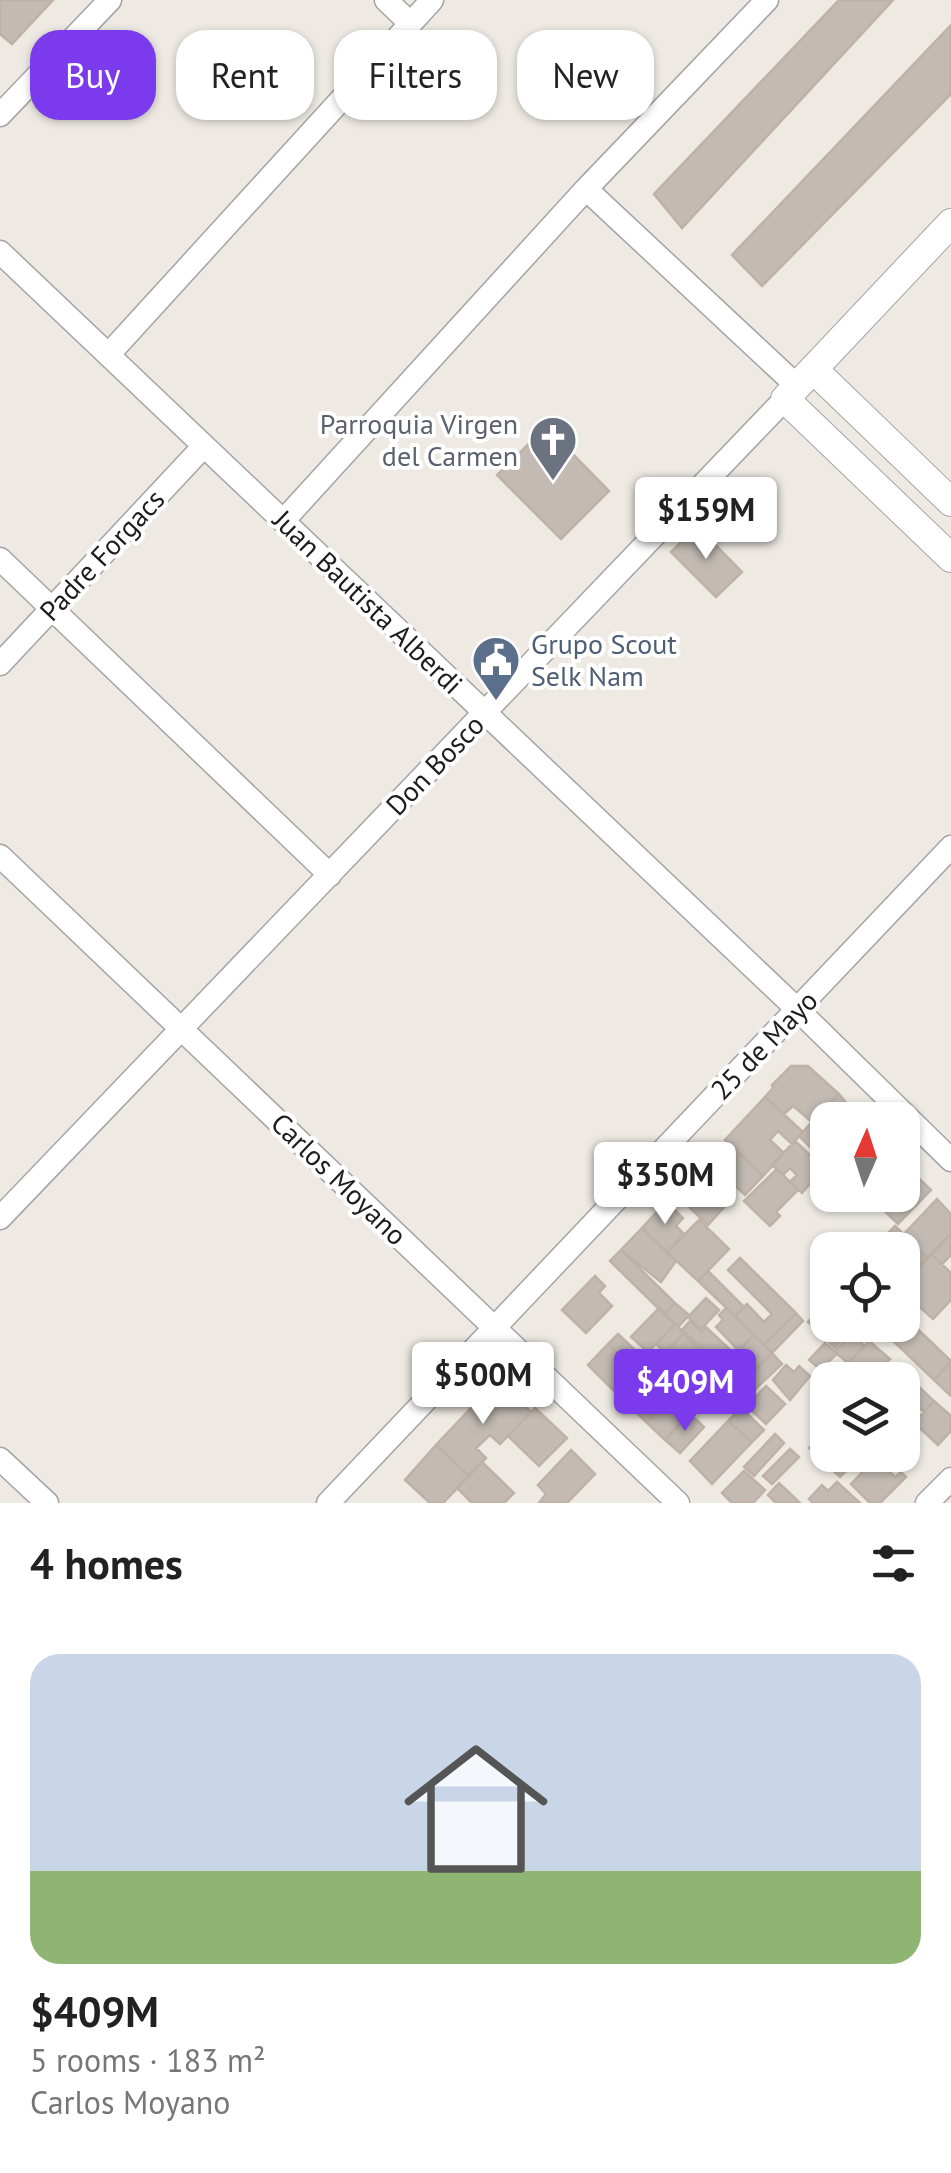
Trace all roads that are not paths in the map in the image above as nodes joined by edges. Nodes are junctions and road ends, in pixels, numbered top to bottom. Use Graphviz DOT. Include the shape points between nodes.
graph roads {
  1 [pos="110,0"];
  2 [pos="386,0"];
  3 [pos="432,0"];
  4 [pos="767,0"];
  5 [pos="410,23"];
  6 [pos="0,115"];
  7 [pos="586,189"];
  8 [pos="951,224"];
  9 [pos="0,252"];
  10 [pos="109,354"];
  11 [pos="798,385"];
  12 [pos="203,447"];
  13 [pos="951,502"];
  14 [pos="284,520"];
  15 [pos="951,558"];
  16 [pos="0,559"];
  17 [pos="53,608"];
  18 [pos="0,664"];
  19 [pos="484,713"];
  20 [pos="951,847"];
  21 [pos="0,856"];
  22 [pos="330,875"];
  23 [pos="798,1010"];
  24 [pos="182,1030"];
  25 [pos="951,1160"];
  26 [pos="0,1218"];
  27 [pos="495,1328"];
  28 [pos="0,1459"];
  29 [pos="951,1478"];
  30 [pos="47,1503"];
  31 [pos="328,1503"];
  32 [pos="678,1503"];
  33 [pos="927,1503"];
  1 -- 6 [label="street"];
  2 -- 5 [label="street"];
  3 -- 5 [label="street"];
  4 -- 7 [label="street"];
  5 -- 10 [label="street"];
  7 -- 11 [label="street"];
  7 -- 14 [label="street"];
  8 -- 11 [label="street, Don Bosco"];
  9 -- 10 [label="street, Juan Bautista Alberdi"];
  10 -- 12 [label="street, Juan Bautista Alberdi"];
  11 -- 13 [label="street"];
  11 -- 15 [label="street"];
  11 -- 19 [label="street, Don Bosco"];
  12 -- 14 [label="street, Juan Bautista Alberdi"];
  12 -- 17 [label="street, Padre Forgacs"];
  14 -- 19 [label="street, Juan Bautista Alberdi"];
  16 -- 17 [label="street"];
  17 -- 18 [label="street, Padre Forgacs"];
  17 -- 22 [label="street"];
  19 -- 22 [label="street, Don Bosco"];
  19 -- 23 [label="street, Juan Bautista Alberdi"];
  20 -- 23 [label="street, 25 de Mayo"];
  21 -- 24 [label="street, Carlos Moyano"];
  22 -- 24 [label="street, Don Bosco"];
  23 -- 25 [label="street, Juan Bautista Alberdi"];
  23 -- 27 [label="street, 25 de Mayo"];
  24 -- 26 [label="street, Don Bosco"];
  24 -- 27 [label="street, Carlos Moyano"];
  27 -- 31 [label="street, 25 de Mayo"];
  27 -- 32 [label="street, Carlos Moyano"];
  28 -- 30 [label="street"];
  29 -- 33 [label="street"];
}
